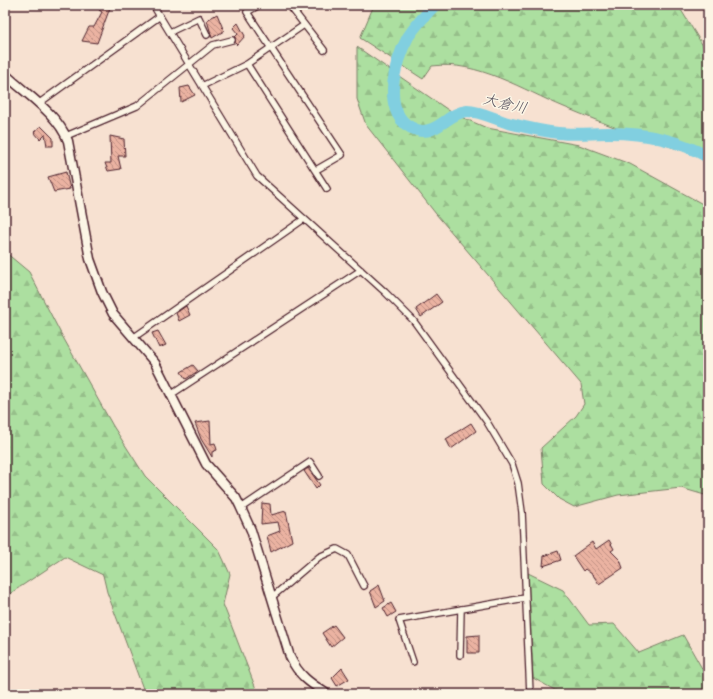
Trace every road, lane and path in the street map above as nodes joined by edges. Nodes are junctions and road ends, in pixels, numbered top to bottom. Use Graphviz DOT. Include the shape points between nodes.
graph roads {
  1 [pos="153,5"];
  2 [pos="259,5"];
  3 [pos="289,5"];
  4 [pos="160,16"];
  5 [pos="304,25"];
  6 [pos="170,32"];
  7 [pos="207,35"];
  8 [pos="232,40"];
  9 [pos="271,48"];
  10 [pos="324,50"];
  11 [pos="247,64"];
  12 [pos="189,65"];
  13 [pos="5,74"];
  14 [pos="202,86"];
  15 [pos="38,104"];
  16 [pos="66,136"];
  17 [pos="316,170"];
  18 [pos="327,188"];
  19 [pos="304,219"];
  20 [pos="361,270"];
  21 [pos="133,338"];
  22 [pos="172,394"];
  23 [pos="319,476"];
  24 [pos="241,508"];
  25 [pos="364,586"];
  26 [pos="272,597"];
  27 [pos="525,598"];
  28 [pos="461,609"];
  29 [pos="460,655"];
  30 [pos="413,662"];
  31 [pos="327,694"];
  32 [pos="530,694"];
  1 -- 4 [label="street"];
  2 -- 9 [label="street" via="247,12"];
  3 -- 5 [label="street"];
  4 -- 6 [label="street"];
  4 -- 15 [label="street"];
  5 -- 9 [label="street"];
  5 -- 10 [label="street"];
  6 -- 7 [label="street" via="199,18"];
  6 -- 12 [label="street"];
  8 -- 12 [label="street" via="213,45"];
  9 -- 11 [label="street"];
  9 -- 17 [label="street" via="342,155"];
  11 -- 14 [label="street"];
  11 -- 17 [label="street"];
  12 -- 14 [label="street"];
  12 -- 16 [label="street" via="137,106"];
  13 -- 15 [label="street"];
  14 -- 19 [label="street" via="257,176"];
  15 -- 16 [label="street" via="64,129"];
  16 -- 21 [label="street" via="90,259 113,314"];
  17 -- 18 [label="street"];
  19 -- 20 [label="street"];
  19 -- 21 [label="street"];
  20 -- 22 [label="street"];
  20 -- 27 [label="street" via="413,320 487,422 512,464 522,512"];
  21 -- 22 [label="street" via="155,363"];
  22 -- 24 [label="street" via="206,464 236,498"];
  23 -- 24 [label="street" via="310,462"];
  24 -- 26 [label="street" via="251,530"];
  25 -- 26 [label="street" via="348,555 337,548 319,557"];
  26 -- 31 [label="street" via="296,670"];
  27 -- 28 [label="street"];
  27 -- 32 [label="street"];
  28 -- 29 [label="street"];
  28 -- 30 [label="street" via="399,620"];
}
